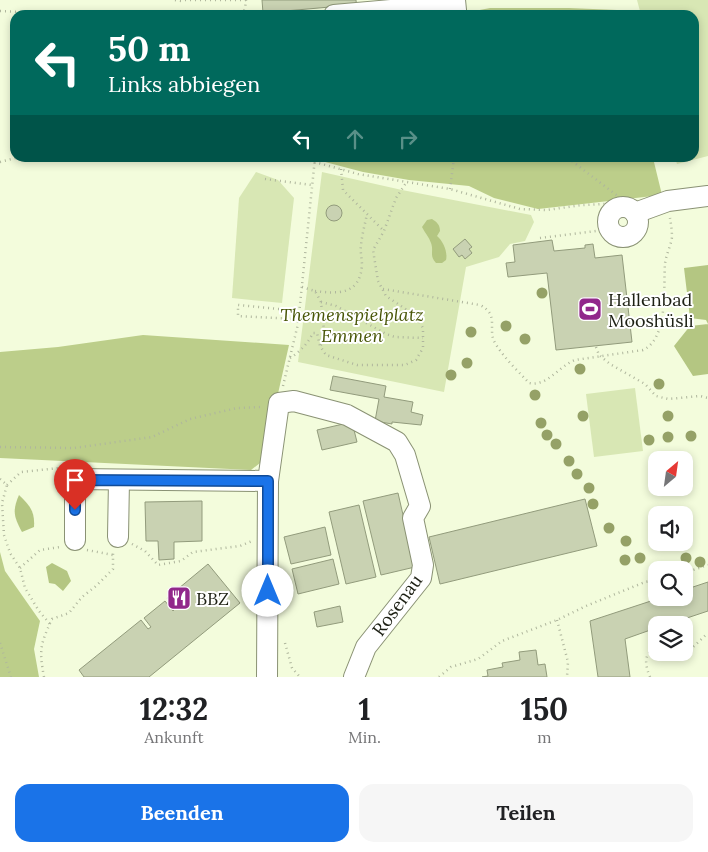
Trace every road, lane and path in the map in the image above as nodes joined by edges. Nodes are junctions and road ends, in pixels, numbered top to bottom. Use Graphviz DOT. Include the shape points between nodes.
graph roads {
  1 [pos="175,0"];
  2 [pos="181,0"];
  3 [pos="246,0"];
  4 [pos="391,10"];
  5 [pos="456,10"];
  6 [pos="314,162"];
  7 [pos="453,162"];
  8 [pos="573,162"];
  9 [pos="341,169"];
  10 [pos="265,179"];
  11 [pos="406,183"];
  12 [pos="312,185"];
  13 [pos="450,189"];
  14 [pos="708,196"];
  15 [pos="668,201"];
  16 [pos="628,207"];
  17 [pos="367,214"];
  18 [pos="609,228"];
  19 [pos="384,231"];
  20 [pos="540,238"];
  21 [pos="302,287"];
  22 [pos="383,289"];
  23 [pos="315,291"];
  24 [pos="321,302"];
  25 [pos="279,308"];
  26 [pos="298,319"];
  27 [pos="423,338"];
  28 [pos="320,346"];
  29 [pos="596,347"];
  30 [pos="599,355"];
  31 [pos="290,358"];
  32 [pos="708,398"];
  33 [pos="280,404"];
  34 [pos="0,447"];
  35 [pos="0,479"];
  36 [pos="75,480"];
  37 [pos="119,480"];
  38 [pos="268,481"];
  39 [pos="7,484"];
  40 [pos="118,538"];
  41 [pos="75,540"];
  42 [pos="240,546"];
  43 [pos="708,566"];
  44 [pos="693,570"];
  45 [pos="648,581"];
  46 [pos="557,620"];
  47 [pos="50,624"];
  48 [pos="708,633"];
  49 [pos="285,641"];
  50 [pos="0,643"];
  51 [pos="693,647"];
  52 [pos="648,652"];
  53 [pos="11,677"];
  54 [pos="44,677"];
  55 [pos="267,677"];
  56 [pos="300,677"];
  57 [pos="354,677"];
  58 [pos="438,677"];
  59 [pos="567,677"];
  60 [pos="650,677"];
  1 -- 2 [label="path"];
  2 -- 3 [label="path"];
  4 -- 5 [label="street"];
  6 -- 9 [label="path"];
  6 -- 12 [label="path"];
  7 -- 13 [label="path"];
  8 -- 16 [label="path" via="619,196"];
  9 -- 11 [label="path"];
  9 -- 17 [label="path" via="343,190"];
  10 -- 12 [label="path"];
  11 -- 13 [label="path"];
  11 -- 19 [label="path" via="396,198"];
  12 -- 21 [label="path"];
  13 -- 16 [label="path" via="520,210"];
  14 -- 15 [label="street"];
  15 -- 16 [label="street"];
  15 -- 30 [label="path" via="672,235 665,262 662,316 654,341 643,350"];
  16 -- 18 [label="street" via="638,222 634,232 620,236"];
  17 -- 19 [label="path"];
  17 -- 23 [label="path" via="360,247 362,270 357,281 344,292"];
  18 -- 20 [label="path"];
  19 -- 22 [label="path" via="373,250 378,281"];
  21 -- 23 [label="path"];
  21 -- 26 [label="path"];
  22 -- 27 [label="path" via="386,296 416,316 423,328"];
  22 -- 30 [label="path" via="486,308 492,317 495,343 529,383 541,383 566,363"];
  23 -- 24 [label="path"];
  24 -- 27 [label="path" via="336,306 394,337"];
  24 -- 28 [label="path" via="325,340"];
  25 -- 26 [label="path" via="238,305 238,316"];
  26 -- 31 [label="path"];
  27 -- 28 [label="path" via="424,348 416,360 405,365 357,365 326,355"];
  28 -- 31 [label="path" via="317,333 313,332 296,355"];
  29 -- 30 [label="path"];
  30 -- 32 [label="path" via="645,384 656,396 668,399"];
  31 -- 33 [label="path"];
  33 -- 34 [label="path" via="238,408 190,419 152,437 74,448"];
  33 -- 38 [label="street"];
  33 -- 57 [label="street, Rosenau" via="294,401 347,415 397,442 405,455 420,506 413,518 423,565 421,578 366,647"];
  35 -- 39 [label="path"];
  36 -- 37 [label="street"];
  36 -- 39 [label="path" via="60,468 20,472"];
  36 -- 41 [label="street"];
  37 -- 38 [label="street"];
  37 -- 40 [label="street"];
  38 -- 55 [label="street"];
  39 -- 47 [label="path" via="2,503 4,535 10,554 20,568 25,588"];
  40 -- 42 [label="path" via="145,551 158,565 181,561 193,552"];
  40 -- 47 [label="path" via="113,550 113,569 69,613 52,619"];
  43 -- 44 [label="path"];
  45 -- 46 [label="path"];
  46 -- 58 [label="path" via="502,641 478,659 451,667"];
  46 -- 59 [label="path" via="568,662"];
  47 -- 54 [label="path" via="40,649"];
  48 -- 51 [label="path"];
  49 -- 56 [label="path" via="292,668"];
  50 -- 53 [label="path"];
  52 -- 60 [label="path" via="645,662"];
}
